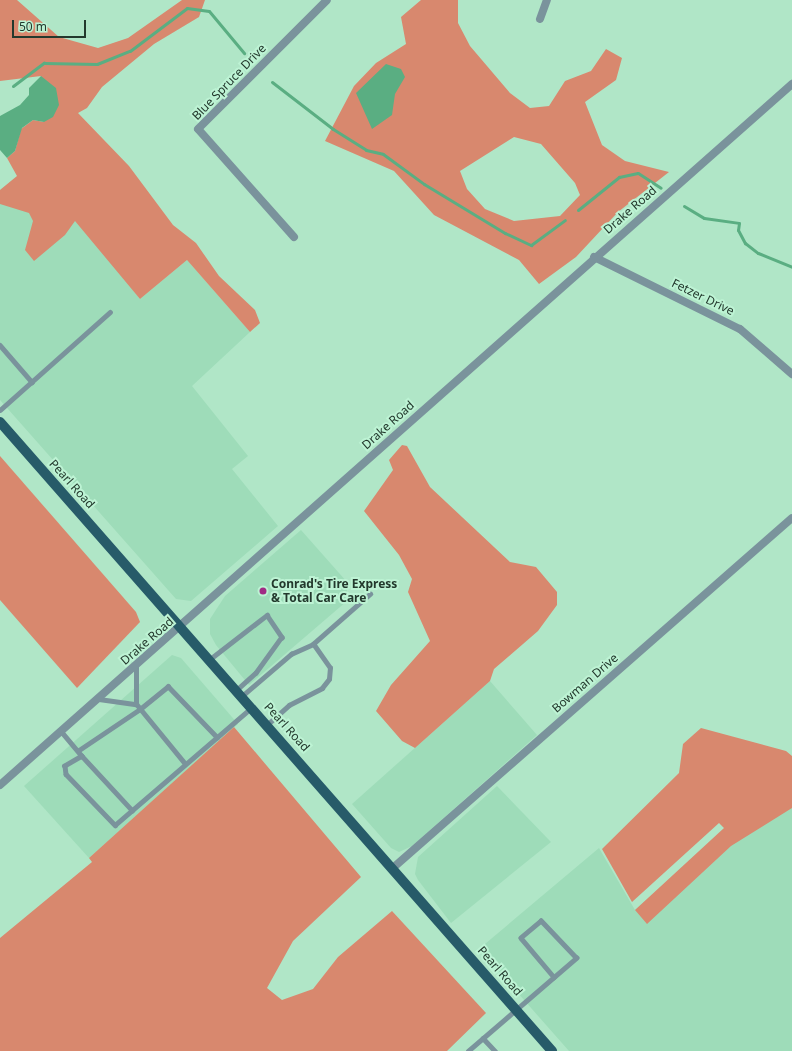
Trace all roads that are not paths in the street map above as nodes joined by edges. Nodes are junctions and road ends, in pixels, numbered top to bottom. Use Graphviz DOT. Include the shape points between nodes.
graph roads {
  1 [pos="327,0"];
  2 [pos="547,0"];
  3 [pos="540,19"];
  4 [pos="792,84"];
  5 [pos="294,237"];
  6 [pos="594,257"];
  7 [pos="110,312"];
  8 [pos="0,345"];
  9 [pos="792,374"];
  10 [pos="32,382"];
  11 [pos="0,410"];
  12 [pos="0,422"];
  13 [pos="792,518"];
  14 [pos="370,594"];
  15 [pos="181,627"];
  16 [pos="313,644"];
  17 [pos="210,659"];
  18 [pos="136,666"];
  19 [pos="240,693"];
  20 [pos="99,699"];
  21 [pos="136,704"];
  22 [pos="252,707"];
  23 [pos="140,709"];
  24 [pos="268,724"];
  25 [pos="61,731"];
  26 [pos="216,737"];
  27 [pos="79,750"];
  28 [pos="82,756"];
  29 [pos="185,764"];
  30 [pos="0,785"];
  31 [pos="132,810"];
  32 [pos="394,867"];
  33 [pos="554,977"];
  34 [pos="516,1009"];
  35 [pos="483,1038"];
  36 [pos="468,1051"];
  37 [pos="495,1051"];
  38 [pos="552,1051"];
  1 -- 5 [label="street, Blue Spruce Drive" via="198,129"];
  2 -- 3 [label="street"];
  4 -- 6 [label="street, Drake Road"];
  6 -- 9 [label="street, Fetzer Drive" via="740,329"];
  6 -- 15 [label="street, Drake Road"];
  7 -- 10 [label="lane"];
  8 -- 10 [label="lane"];
  10 -- 11 [label="lane"];
  12 -- 15 [label="main road, Pearl Road"];
  13 -- 32 [label="street, Bowman Drive"];
  14 -- 16 [label="lane"];
  15 -- 17 [label="main road, Pearl Road"];
  15 -- 18 [label="street, Drake Road"];
  16 -- 19 [label="lane" via="291,654"];
  16 -- 24 [label="lane" via="330,668 329,679 322,688 289,705"];
  17 -- 19 [label="main road, Pearl Road"];
  17 -- 19 [label="lane" via="267,615 282,637"];
  18 -- 20 [label="street, Drake Road"];
  18 -- 21 [label="lane"];
  19 -- 22 [label="main road, Pearl Road"];
  20 -- 21 [label="lane"];
  20 -- 25 [label="street, Drake Road"];
  21 -- 23 [label="lane"];
  22 -- 24 [label="main road, Pearl Road"];
  22 -- 26 [label="lane"];
  23 -- 26 [label="lane" via="168,686"];
  23 -- 27 [label="lane"];
  23 -- 29 [label="lane"];
  24 -- 32 [label="main road, Pearl Road"];
  25 -- 27 [label="lane"];
  25 -- 30 [label="street, Drake Road"];
  26 -- 29 [label="lane"];
  27 -- 28 [label="lane"];
  28 -- 31 [label="lane"];
  28 -- 31 [label="lane" via="65,766 66,774 115,825"];
  29 -- 31 [label="lane"];
  32 -- 34 [label="main road, Pearl Road"];
  33 -- 33 [label="lane" via="576,958 541,921 521,938"];
  33 -- 34 [label="lane"];
  34 -- 35 [label="lane"];
  34 -- 38 [label="main road, Pearl Road"];
  35 -- 36 [label="lane"];
  35 -- 37 [label="lane"];
}
